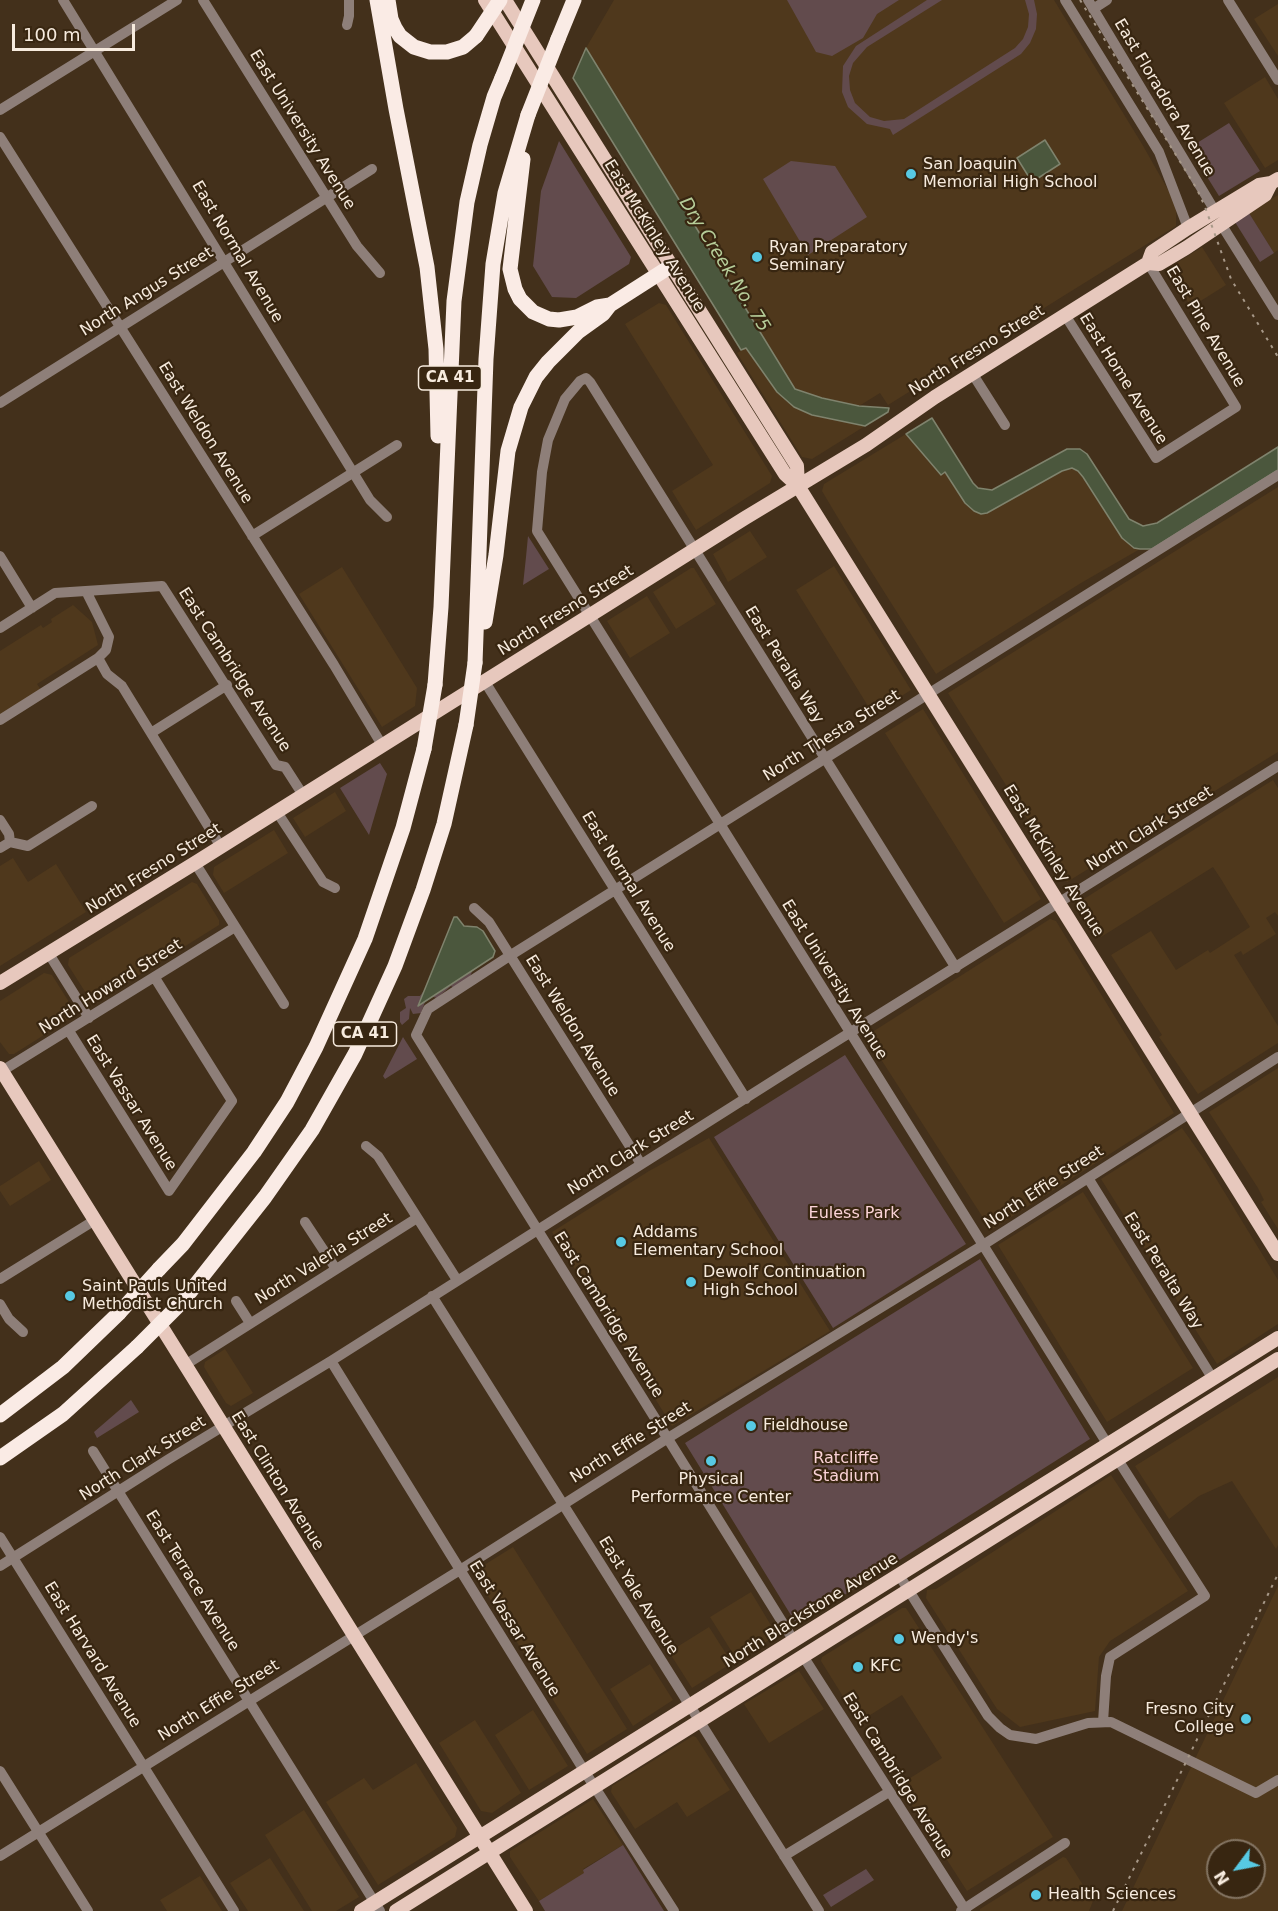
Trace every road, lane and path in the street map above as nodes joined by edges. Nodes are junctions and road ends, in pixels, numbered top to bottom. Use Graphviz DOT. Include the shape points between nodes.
graph roads {
  1 [pos="63,0"];
  2 [pos="177,0"];
  3 [pos="203,0"];
  4 [pos="349,0"];
  5 [pos="377,0"];
  6 [pos="388,0"];
  7 [pos="485,0"];
  8 [pos="500,0"];
  9 [pos="505,0"];
  10 [pos="533,0"];
  11 [pos="574,0"];
  12 [pos="1065,0"];
  13 [pos="1107,0"];
  14 [pos="1228,0"];
  15 [pos="1090,4"];
  16 [pos="347,25"];
  17 [pos="95,50"];
  18 [pos="1278,80"];
  19 [pos="0,110"];
  20 [pos="528,115"];
  21 [pos="0,137"];
  22 [pos="372,169"];
  23 [pos="1275,181"];
  24 [pos="326,197"];
  25 [pos="1218,218"];
  26 [pos="1188,228"];
  27 [pos="224,261"];
  28 [pos="1153,263"];
  29 [pos="664,270"];
  30 [pos="380,273"];
  31 [pos="610,304"];
  32 [pos="1065,315"];
  33 [pos="1278,315"];
  34 [pos="121,326"];
  35 [pos="972,373"];
  36 [pos="0,403"];
  37 [pos="1005,425"];
  38 [pos="398,446"];
  39 [pos="1156,459"];
  40 [pos="354,473"];
  41 [pos="1278,475"];
  42 [pos="798,486"];
  43 [pos="387,517"];
  44 [pos="537,531"];
  45 [pos="252,536"];
  46 [pos="695,549"];
  47 [pos="0,556"];
  48 [pos="86,591"];
  49 [pos="441,607"];
  50 [pos="33,608"];
  51 [pos="590,616"];
  52 [pos="0,628"];
  53 [pos="98,658"];
  54 [pos="475,663"];
  55 [pos="485,682"];
  56 [pos="227,685"];
  57 [pos="928,694"];
  58 [pos="0,720"];
  59 [pos="150,733"];
  60 [pos="382,746"];
  61 [pos="825,758"];
  62 [pos="1278,766"];
  63 [pos="303,795"];
  64 [pos="92,806"];
  65 [pos="277,812"];
  66 [pos="0,820"];
  67 [pos="719,825"];
  68 [pos="5,845"];
  69 [pos="221,847"];
  70 [pos="195,863"];
  71 [pos="335,888"];
  72 [pos="615,890"];
  73 [pos="1060,903"];
  74 [pos="474,908"];
  75 [pos="235,927"];
  76 [pos="49,954"];
  77 [pos="511,955"];
  78 [pos="956,968"];
  79 [pos="155,978"];
  80 [pos="0,983"];
  81 [pos="284,1004"];
  82 [pos="89,1018"];
  83 [pos="69,1031"];
  84 [pos="850,1034"];
  85 [pos="416,1035"];
  86 [pos="1278,1057"];
  87 [pos="1,1070"];
  88 [pos="746,1099"];
  89 [pos="1190,1112"];
  90 [pos="366,1146"];
  91 [pos="641,1164"];
  92 [pos="1088,1178"];
  93 [pos="417,1218"];
  94 [pos="95,1220"];
  95 [pos="305,1222"];
  96 [pos="536,1230"];
  97 [pos="983,1245"];
  98 [pos="1278,1254"];
  99 [pos="336,1269"];
  100 [pos="0,1279"];
  101 [pos="457,1280"];
  102 [pos="432,1296"];
  103 [pos="236,1301"];
  104 [pos="0,1304"];
  105 [pos="250,1323"];
  106 [pos="22,1332"];
  107 [pos="1278,1338"];
  108 [pos="1278,1359"];
  109 [pos="331,1361"];
  110 [pos="185,1365"];
  111 [pos="1213,1379"];
  112 [pos="1189,1394"];
  113 [pos="0,1415"];
  114 [pos="224,1427"];
  115 [pos="668,1438"];
  116 [pos="1108,1445"];
  117 [pos="1138,1447"];
  118 [pos="93,1451"];
  119 [pos="0,1458"];
  120 [pos="1118,1460"];
  121 [pos="118,1491"];
  122 [pos="1062,1495"];
  123 [pos="563,1504"];
  124 [pos="0,1537"];
  125 [pos="13,1558"];
  126 [pos="0,1566"];
  127 [pos="460,1570"];
  128 [pos="899,1575"];
  129 [pos="909,1590"];
  130 [pos="869,1594"];
  131 [pos="354,1635"];
  132 [pos="794,1641"];
  133 [pos="803,1656"];
  134 [pos="751,1689"];
  135 [pos="249,1700"];
  136 [pos="690,1706"];
  137 [pos="699,1721"];
  138 [pos="1103,1722"];
  139 [pos="144,1766"];
  140 [pos="0,1771"];
  141 [pos="585,1772"];
  142 [pos="1278,1779"];
  143 [pos="595,1787"];
  144 [pos="889,1792"];
  145 [pos="39,1832"];
  146 [pos="480,1837"];
  147 [pos="1065,1843"];
  148 [pos="489,1852"];
  149 [pos="0,1856"];
  150 [pos="784,1856"];
  151 [pos="377,1907"];
  152 [pos="964,1910"];
  153 [pos="88,1911"];
  154 [pos="234,1911"];
  155 [pos="362,1911"];
  156 [pos="396,1911"];
  157 [pos="526,1911"];
  158 [pos="674,1911"];
  159 [pos="819,1911"];
  1 -- 17 [label="street, East Normal Avenue"];
  2 -- 17 [label="street"];
  3 -- 24 [label="street, East University Avenue"];
  4 -- 16 [label="street"];
  5 -- 49 [label="highway" via="427,267 436,349"];
  6 -- 8 [label="highway, bridge" via="400,36 414,47 430,52 447,52 463,46 476,36"];
  7 -- 29 [label="main road, East McKinley Avenue"];
  9 -- 29 [label="main road, East McKinley Avenue"];
  10 -- 49 [label="highway, CA 41, bridge" via="485,128 467,202 453,301"];
  11 -- 20 [label="highway, CA 41, bridge"];
  12 -- 26 [label="street, East Floradora Avenue" via="1159,152"];
  13 -- 15 [label="street"];
  14 -- 18 [label="street"];
  15 -- 25 [label="street, East Floradora Avenue"];
  17 -- 19 [label="street"];
  17 -- 27 [label="street, East Normal Avenue"];
  20 -- 31 [label="highway" via="510,269 515,289 526,306 549,319 577,317"];
  20 -- 54 [label="highway, CA 41" via="505,193 493,264"];
  21 -- 34 [label="street, East Weldon Avenue"];
  22 -- 24 [label="street, North Angus Street"];
  23 -- 25 [label="main road, North Fresno Street" via="1259,185"];
  24 -- 27 [label="street, North Angus Street"];
  24 -- 30 [label="street, East University Avenue" via="357,246"];
  25 -- 26 [label="main road, North Fresno Street"];
  25 -- 28 [label="main road"];
  25 -- 33 [label="street, East Floradora Avenue"];
  26 -- 28 [label="main road, North Fresno Street" via="1152,252"];
  27 -- 34 [label="street, North Angus Street"];
  27 -- 40 [label="street, East Normal Avenue"];
  28 -- 32 [label="main road, North Fresno Street"];
  28 -- 39 [label="street, East Pine Avenue" via="1236,407"];
  29 -- 31 [label="highway"];
  29 -- 42 [label="main road, East McKinley Avenue" via="784,474"];
  31 -- 54 [label="highway" via="548,362 521,407 508,451 488,609"];
  32 -- 35 [label="main road, North Fresno Street"];
  32 -- 39 [label="street, East Home Avenue"];
  34 -- 36 [label="street, North Angus Street"];
  34 -- 45 [label="street, East Weldon Avenue"];
  35 -- 37 [label="street"];
  35 -- 42 [label="main road, North Fresno Street"];
  38 -- 40 [label="street"];
  40 -- 43 [label="street, East Normal Avenue" via="370,500"];
  40 -- 45 [label="street"];
  41 -- 57 [label="street, North Thesta Street"];
  42 -- 46 [label="main road, North Fresno Street"];
  42 -- 57 [label="main road, East McKinley Avenue"];
  44 -- 46 [label="street, East Peralta Way" via="542,472 551,431 565,399 586,378"];
  44 -- 51 [label="street, East University Avenue"];
  45 -- 60 [label="street, East Weldon Avenue"];
  46 -- 51 [label="main road, North Fresno Street"];
  46 -- 61 [label="street, East Peralta Way"];
  47 -- 50 [label="street"];
  48 -- 50 [label="street" via="55,593"];
  48 -- 53 [label="street" via="109,637 106,650"];
  48 -- 56 [label="street, East Cambridge Avenue" via="162,586"];
  49 -- 113 [label="highway, CA 41, bridge" via="435,685 424,749 403,828 365,939 316,1047 286,1102 254,1152 183,1244 63,1368"];
  50 -- 52 [label="street"];
  51 -- 55 [label="main road, North Fresno Street"];
  51 -- 67 [label="street, East University Avenue"];
  53 -- 58 [label="street"];
  53 -- 59 [label="street" via="107,674 122,686"];
  54 -- 119 [label="highway, CA 41, bridge" via="444,824 423,890 395,966 355,1054 312,1130 182,1302 63,1414"];
  55 -- 60 [label="main road, North Fresno Street"];
  55 -- 72 [label="street, East Normal Avenue"];
  56 -- 59 [label="street"];
  56 -- 63 [label="street, East Cambridge Avenue" via="276,765 285,767"];
  57 -- 61 [label="street, North Thesta Street"];
  57 -- 73 [label="main road, East McKinley Avenue"];
  59 -- 69 [label="street"];
  60 -- 63 [label="main road, North Fresno Street"];
  61 -- 67 [label="street, North Thesta Street"];
  61 -- 78 [label="street, East Peralta Way"];
  62 -- 73 [label="street, North Clark Street"];
  63 -- 65 [label="main road, North Fresno Street"];
  64 -- 68 [label="street" via="28,846"];
  65 -- 69 [label="main road, North Fresno Street"];
  65 -- 71 [label="street" via="322,882"];
  66 -- 68 [label="street" via="9,834"];
  67 -- 72 [label="street, North Thesta Street"];
  67 -- 84 [label="street, East University Avenue"];
  69 -- 70 [label="main road, North Fresno Street"];
  70 -- 75 [label="street"];
  70 -- 76 [label="main road, North Fresno Street"];
  72 -- 77 [label="street, North Thesta Street"];
  72 -- 88 [label="street, East Normal Avenue"];
  73 -- 78 [label="street, North Clark Street"];
  73 -- 89 [label="main road, East McKinley Avenue"];
  74 -- 77 [label="street, East Weldon Avenue" via="489,922"];
  75 -- 79 [label="street, North Howard Street"];
  75 -- 81 [label="street"];
  76 -- 80 [label="main road, North Fresno Street"];
  76 -- 82 [label="street, East Vassar Avenue"];
  77 -- 85 [label="street, North Thesta Street" via="428,1009"];
  77 -- 91 [label="street, East Weldon Avenue"];
  78 -- 84 [label="street, North Clark Street"];
  79 -- 82 [label="street, North Howard Street"];
  79 -- 83 [label="street, East Vassar Avenue" via="232,1101 169,1191"];
  82 -- 83 [label="street, North Howard Street"];
  83 -- 87 [label="street, North Howard Street"];
  84 -- 88 [label="street, North Clark Street"];
  84 -- 97 [label="street, East University Avenue"];
  85 -- 96 [label="street, East Cambridge Avenue"];
  86 -- 89 [label="street, North Effie Street"];
  87 -- 94 [label="main road, East Clinton Avenue"];
  88 -- 91 [label="street, North Clark Street"];
  89 -- 92 [label="street, North Effie Street"];
  89 -- 98 [label="main road, East McKinley Avenue"];
  90 -- 93 [label="street" via="378,1156"];
  91 -- 96 [label="street, North Clark Street"];
  92 -- 97 [label="street, North Effie Street"];
  92 -- 111 [label="street, East Peralta Way"];
  93 -- 99 [label="street, North Valeria Street"];
  93 -- 101 [label="street"];
  94 -- 100 [label="street"];
  94 -- 110 [label="main road, East Clinton Avenue"];
  95 -- 99 [label="street"];
  96 -- 101 [label="street, North Clark Street"];
  96 -- 115 [label="street, East Cambridge Avenue"];
  97 -- 115 [label="street, North Effie Street"];
  97 -- 116 [label="street, East University Avenue"];
  99 -- 105 [label="street, North Valeria Street"];
  101 -- 102 [label="street, North Clark Street"];
  102 -- 109 [label="street, North Clark Street"];
  102 -- 123 [label="street, East Yale Avenue"];
  103 -- 105 [label="street"];
  104 -- 106 [label="street"];
  105 -- 110 [label="street, North Valeria Street"];
  107 -- 111 [label="main road, North Blackstone Avenue"];
  108 -- 117 [label="main road, North Blackstone Avenue"];
  109 -- 114 [label="street, North Clark Street"];
  109 -- 127 [label="street, East Vassar Avenue"];
  110 -- 114 [label="main road, East Clinton Avenue"];
  111 -- 112 [label="main road, North Blackstone Avenue"];
  111 -- 117 [label="main road" via="1214,1386 1209,1392"];
  112 -- 116 [label="main road, North Blackstone Avenue"];
  112 -- 120 [label="main road" via="1152,1427 1119,1449"];
  114 -- 121 [label="street, North Clark Street"];
  114 -- 131 [label="main road, East Clinton Avenue"];
  115 -- 123 [label="street, North Effie Street"];
  115 -- 132 [label="street, East Cambridge Avenue"];
  116 -- 122 [label="main road" via="1102,1459 1075,1476"];
  116 -- 128 [label="main road, North Blackstone Avenue"];
  117 -- 120 [label="main road, North Blackstone Avenue"];
  118 -- 121 [label="street, East Terrace Avenue"];
  120 -- 122 [label="main road, North Blackstone Avenue"];
  120 -- 138 [label="street" via="1205,1596 1110,1657"];
  121 -- 125 [label="street, North Clark Street"];
  121 -- 135 [label="street, East Terrace Avenue"];
  122 -- 129 [label="main road, North Blackstone Avenue"];
  123 -- 127 [label="street, North Effie Street"];
  123 -- 136 [label="street, East Yale Avenue"];
  124 -- 125 [label="street, East Harvard Avenue"];
  125 -- 126 [label="street, North Clark Street"];
  125 -- 139 [label="street, East Harvard Avenue"];
  127 -- 131 [label="street, North Effie Street"];
  127 -- 141 [label="street, East Vassar Avenue"];
  128 -- 129 [label="street"];
  128 -- 130 [label="main road, North Blackstone Avenue"];
  129 -- 133 [label="main road, North Blackstone Avenue"];
  129 -- 138 [label="street" via="988,1716 1005,1732 1031,1739"];
  130 -- 132 [label="main road, North Blackstone Avenue"];
  130 -- 133 [label="main road" via="806,1644"];
  131 -- 135 [label="street, North Effie Street"];
  131 -- 146 [label="main road, East Clinton Avenue"];
  132 -- 134 [label="main road" via="794,1649 755,1678"];
  132 -- 136 [label="main road, North Blackstone Avenue"];
  133 -- 134 [label="main road, North Blackstone Avenue"];
  133 -- 144 [label="street, East Cambridge Avenue"];
  134 -- 137 [label="main road, North Blackstone Avenue"];
  135 -- 139 [label="street, North Effie Street"];
  135 -- 151 [label="street, East Terrace Avenue"];
  136 -- 137 [label="street, East Yale Avenue"];
  136 -- 141 [label="main road, North Blackstone Avenue"];
  137 -- 143 [label="main road, North Blackstone Avenue"];
  137 -- 150 [label="street, East Yale Avenue"];
  138 -- 142 [label="street" via="1119,1725 1256,1793"];
  139 -- 145 [label="street, North Effie Street"];
  139 -- 154 [label="street, East Harvard Avenue"];
  140 -- 145 [label="street"];
  141 -- 143 [label="street, East Vassar Avenue"];
  141 -- 146 [label="main road, North Blackstone Avenue"];
  143 -- 148 [label="main road, North Blackstone Avenue"];
  143 -- 158 [label="street, East Vassar Avenue"];
  144 -- 150 [label="street"];
  144 -- 152 [label="street, East Cambridge Avenue"];
  145 -- 149 [label="street, North Effie Street"];
  145 -- 153 [label="street"];
  146 -- 148 [label="main road, East Clinton Avenue"];
  146 -- 151 [label="main road, North Blackstone Avenue"];
  147 -- 152 [label="street"];
  148 -- 156 [label="main road, North Blackstone Avenue"];
  148 -- 157 [label="main road, East Clinton Avenue"];
  150 -- 159 [label="street, East Yale Avenue"];
  151 -- 155 [label="main road, North Blackstone Avenue"];
}
